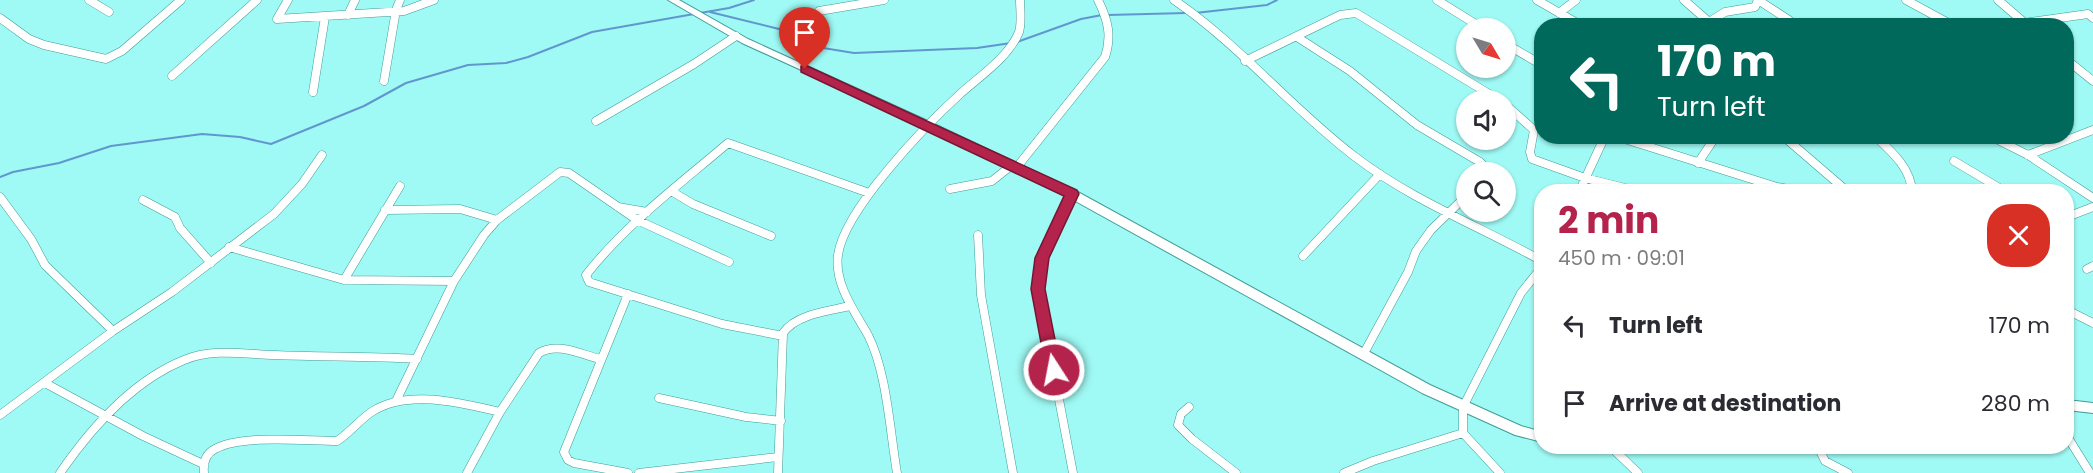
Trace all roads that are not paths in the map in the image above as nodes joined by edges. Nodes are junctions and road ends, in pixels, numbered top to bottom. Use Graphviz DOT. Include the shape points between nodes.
graph roads {
  1 [pos="89,0"];
  2 [pos="181,0"];
  3 [pos="257,0"];
  4 [pos="288,0"];
  5 [pos="355,0"];
  6 [pos="400,0"];
  7 [pos="434,0"];
  8 [pos="672,0"];
  9 [pos="884,0"];
  10 [pos="1020,0"];
  11 [pos="1098,0"];
  12 [pos="1174,0"];
  13 [pos="1437,0"];
  14 [pos="1537,0"];
  15 [pos="1576,0"];
  16 [pos="1684,0"];
  17 [pos="1906,0"];
  18 [pos="1998,0"];
  19 [pos="396,10"];
  20 [pos="109,12"];
  21 [pos="819,12"];
  22 [pos="1559,13"];
  23 [pos="348,15"];
  24 [pos="325,17"];
  25 [pos="0,18"];
  26 [pos="1466,18"];
  27 [pos="1568,18"];
  28 [pos="1703,18"];
  29 [pos="1717,18"];
  30 [pos="1786,18"];
  31 [pos="1939,18"];
  32 [pos="2019,18"];
  33 [pos="2063,18"];
  34 [pos="2093,18"];
  35 [pos="736,36"];
  36 [pos="1297,37"];
  37 [pos="1516,50"];
  38 [pos="1245,60"];
  39 [pos="1534,60"];
  40 [pos="2074,66"];
  41 [pos="172,76"];
  42 [pos="384,81"];
  43 [pos="2093,81"];
  44 [pos="1483,90"];
  45 [pos="313,92"];
  46 [pos="1516,114"];
  47 [pos="596,121"];
  48 [pos="927,124"];
  49 [pos="2093,130"];
  50 [pos="2074,136"];
  51 [pos="1601,144"];
  52 [pos="1640,144"];
  53 [pos="1711,144"];
  54 [pos="1792,144"];
  55 [pos="1882,144"];
  56 [pos="2006,144"];
  57 [pos="2052,144"];
  58 [pos="322,155"];
  59 [pos="2028,155"];
  60 [pos="1954,161"];
  61 [pos="1480,162"];
  62 [pos="1698,163"];
  63 [pos="1014,166"];
  64 [pos="1380,174"];
  65 [pos="1585,178"];
  66 [pos="1582,184"];
  67 [pos="1609,184"];
  68 [pos="1767,184"];
  69 [pos="1839,184"];
  70 [pos="1912,184"];
  71 [pos="1993,184"];
  72 [pos="2072,184"];
  73 [pos="2074,185"];
  74 [pos="400,186"];
  75 [pos="950,189"];
  76 [pos="671,191"];
  77 [pos="870,193"];
  78 [pos="1072,194"];
  79 [pos="0,197"];
  80 [pos="2093,198"];
  81 [pos="143,200"];
  82 [pos="1456,206"];
  83 [pos="616,207"];
  84 [pos="2093,207"];
  85 [pos="385,210"];
  86 [pos="647,212"];
  87 [pos="1448,214"];
  88 [pos="2074,214"];
  89 [pos="497,220"];
  90 [pos="637,220"];
  91 [pos="978,235"];
  92 [pos="771,237"];
  93 [pos="229,247"];
  94 [pos="1304,256"];
  95 [pos="1534,256"];
  96 [pos="729,262"];
  97 [pos="211,263"];
  98 [pos="1534,277"];
  99 [pos="344,280"];
  100 [pos="454,281"];
  101 [pos="628,294"];
  102 [pos="850,306"];
  103 [pos="2074,314"];
  104 [pos="2093,323"];
  105 [pos="113,331"];
  106 [pos="783,336"];
  107 [pos="1363,355"];
  108 [pos="417,359"];
  109 [pos="600,359"];
  110 [pos="45,383"];
  111 [pos="659,398"];
  112 [pos="396,401"];
  113 [pos="2074,406"];
  114 [pos="1189,407"];
  115 [pos="1463,407"];
  116 [pos="2093,408"];
  117 [pos="500,412"];
  118 [pos="0,415"];
  119 [pos="108,417"];
  120 [pos="781,421"];
  121 [pos="1463,433"];
  122 [pos="1534,435"];
  123 [pos="2074,447"];
  124 [pos="1618,454"];
  125 [pos="1820,454"];
  126 [pos="778,458"];
  127 [pos="204,468"];
  128 [pos="60,473"];
  129 [pos="467,473"];
  130 [pos="628,473"];
  131 [pos="639,473"];
  132 [pos="778,473"];
  133 [pos="897,473"];
  134 [pos="1013,473"];
  135 [pos="1073,473"];
  136 [pos="1236,473"];
  137 [pos="1344,473"];
  138 [pos="1500,473"];
  139 [pos="1638,473"];
  140 [pos="1848,473"];
  141 [pos="2090,473"];
  1 -- 20 [label="street"];
  2 -- 25 [label="street" via="115,56 106,59 44,45"];
  3 -- 41 [label="street"];
  4 -- 24 [label="street" via="277,19"];
  5 -- 23 [label="street"];
  6 -- 19 [label="street"];
  7 -- 19 [label="street" via="404,11"];
  8 -- 35 [label="street"];
  9 -- 21 [label="street"];
  10 -- 48 [label="street" via="1020,30 1011,45"];
  11 -- 63 [label="street" via="1109,23 1109,48 1099,67"];
  12 -- 38 [label="street" via="1206,22"];
  13 -- 26 [label="street"];
  14 -- 22 [label="street"];
  15 -- 22 [label="street"];
  16 -- 28 [label="street"];
  17 -- 31 [label="street"];
  18 -- 32 [label="street"];
  19 -- 23 [label="street"];
  19 -- 42 [label="street"];
  22 -- 27 [label="street"];
  23 -- 24 [label="street"];
  24 -- 45 [label="street"];
  29 -- 30 [label="street" via="1725,12 1755,7 1758,0"];
  33 -- 34 [label="street" via="2088,14"];
  35 -- 47 [label="street"];
  35 -- 48 [label="street"];
  36 -- 38 [label="street"];
  36 -- 44 [label="street" via="1340,15 1356,14"];
  36 -- 61 [label="street" via="1350,71 1417,125"];
  37 -- 39 [label="street"];
  38 -- 64 [label="street" via="1322,129"];
  40 -- 43 [label="street"];
  46 -- 65 [label="street" via="1534,130 1532,159"];
  48 -- 63 [label="street"];
  48 -- 77 [label="street"];
  49 -- 50 [label="street"];
  51 -- 65 [label="street"];
  52 -- 62 [label="street"];
  53 -- 62 [label="street"];
  54 -- 69 [label="street"];
  55 -- 70 [label="street"];
  56 -- 59 [label="street"];
  57 -- 59 [label="street"];
  58 -- 93 [label="street" via="288,201"];
  59 -- 72 [label="street"];
  60 -- 71 [label="street"];
  62 -- 68 [label="street"];
  63 -- 75 [label="street" via="985,184"];
  63 -- 78 [label="street"];
  64 -- 87 [label="street"];
  64 -- 94 [label="street"];
  65 -- 66 [label="street"];
  65 -- 67 [label="street"];
  73 -- 80 [label="street"];
  74 -- 85 [label="street"];
  76 -- 77 [label="street" via="731,143"];
  76 -- 86 [label="street"];
  76 -- 92 [label="street"];
  77 -- 102 [label="street" via="842,236 837,259"];
  78 -- 107 [label="street"];
  78 -- 135 [label="street" via="1042,258 1038,289"];
  79 -- 105 [label="street" via="45,265"];
  81 -- 97 [label="street" via="175,217"];
  82 -- 87 [label="street"];
  83 -- 86 [label="street"];
  83 -- 89 [label="street" via="563,171"];
  83 -- 90 [label="street"];
  84 -- 88 [label="street"];
  85 -- 89 [label="street" via="460,209"];
  85 -- 99 [label="street"];
  86 -- 90 [label="street"];
  87 -- 95 [label="street"];
  87 -- 107 [label="street" via="1416,251"];
  89 -- 100 [label="street"];
  90 -- 96 [label="street"];
  90 -- 101 [label="street" via="592,266 586,278"];
  91 -- 134 [label="street" via="981,295"];
  93 -- 97 [label="street"];
  93 -- 99 [label="street"];
  97 -- 105 [label="street"];
  98 -- 115 [label="street" via="1521,293"];
  99 -- 100 [label="street"];
  100 -- 108 [label="street"];
  101 -- 106 [label="street" via="722,324"];
  101 -- 109 [label="street"];
  102 -- 106 [label="street" via="797,322"];
  102 -- 133 [label="street" via="878,360"];
  103 -- 104 [label="street"];
  105 -- 110 [label="street"];
  106 -- 120 [label="street"];
  107 -- 115 [label="street"];
  108 -- 112 [label="street"];
  108 -- 119 [label="street" via="348,355 199,356 147,381"];
  109 -- 117 [label="street" via="546,348 538,353"];
  109 -- 130 [label="street" via="564,455 574,463"];
  110 -- 118 [label="street"];
  110 -- 119 [label="street"];
  111 -- 120 [label="street"];
  112 -- 117 [label="street" via="452,402"];
  112 -- 127 [label="street" via="371,412 337,441 238,442 212,450"];
  113 -- 116 [label="street"];
  114 -- 136 [label="street" via="1178,424"];
  115 -- 121 [label="street"];
  115 -- 122 [label="street"];
  117 -- 129 [label="street"];
  119 -- 127 [label="street"];
  119 -- 128 [label="street"];
  120 -- 126 [label="street"];
  121 -- 137 [label="street" via="1363,463"];
  121 -- 138 [label="street"];
  123 -- 141 [label="street"];
  124 -- 139 [label="street"];
  125 -- 140 [label="street" via="1825,462"];
  126 -- 131 [label="street"];
  126 -- 132 [label="street"];
}
